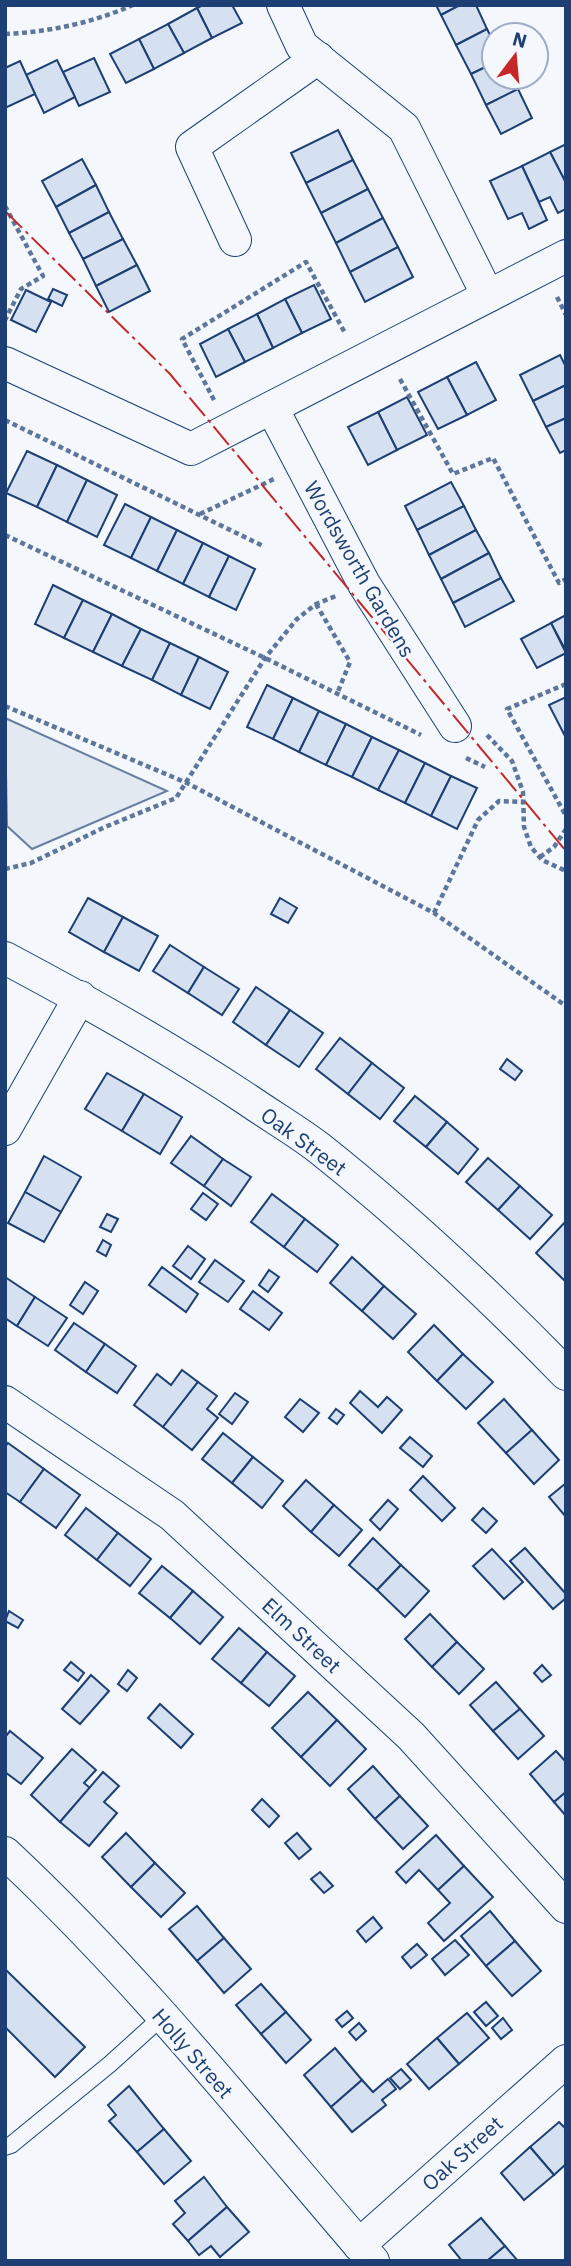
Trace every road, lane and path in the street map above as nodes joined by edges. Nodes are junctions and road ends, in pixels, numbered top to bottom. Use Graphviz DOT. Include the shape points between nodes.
graph roads {
  1 [pos="133,5"];
  2 [pos="283,5"];
  3 [pos="5,34"];
  4 [pos="318,58"];
  5 [pos="5,206"];
  6 [pos="234,240"];
  7 [pos="566,256"];
  8 [pos="488,296"];
  9 [pos="5,320"];
  10 [pos="373,356"];
  11 [pos="5,363"];
  12 [pos="272,408"];
  13 [pos="5,419"];
  14 [pos="229,429"];
  15 [pos="302,466"];
  16 [pos="199,514"];
  17 [pos="5,536"];
  18 [pos="263,546"];
  19 [pos="566,579"];
  20 [pos="364,584"];
  21 [pos="316,604"];
  22 [pos="265,658"];
  23 [pos="566,684"];
  24 [pos="337,694"];
  25 [pos="5,706"];
  26 [pos="423,737"];
  27 [pos="458,741"];
  28 [pos="485,767"];
  29 [pos="187,783"];
  30 [pos="523,802"];
  31 [pos="566,816"];
  32 [pos="566,829"];
  33 [pos="540,857"];
  34 [pos="5,869"];
  35 [pos="566,871"];
  36 [pos="434,914"];
  37 [pos="5,958"];
  38 [pos="80,997"];
  39 [pos="566,1006"];
  40 [pos="5,1129"];
  41 [pos="566,1374"];
  42 [pos="5,1402"];
  43 [pos="5,1853"];
  44 [pos="566,1907"];
  45 [pos="162,2017"];
  46 [pos="566,2061"];
  47 [pos="5,2147"];
  48 [pos="366,2253"];
  1 -- 3 [label="path" via="47,32"];
  2 -- 4 [label="street" via="302,46"];
  4 -- 6 [label="street" via="192,147"];
  4 -- 8 [label="street" via="404,128"];
  5 -- 9 [label="path" via="43,276 21,289"];
  7 -- 8 [label="street"];
  8 -- 10 [label="street"];
  10 -- 12 [label="street"];
  10 -- 14 [label="path" via="306,262 182,339"];
  10 -- 19 [label="path" via="453,474 493,458 559,583"];
  11 -- 14 [label="street" via="191,449"];
  12 -- 14 [label="street"];
  12 -- 15 [label="street, Wordsworth Gardens"];
  13 -- 16 [label="path"];
  15 -- 16 [label="path"];
  15 -- 20 [label="street, Wordsworth Gardens"];
  16 -- 18 [label="path"];
  17 -- 22 [label="path"];
  20 -- 21 [label="path"];
  20 -- 27 [label="street, Wordsworth Gardens"];
  21 -- 22 [label="path" via="297,619"];
  21 -- 24 [label="path" via="350,662"];
  22 -- 24 [label="path"];
  22 -- 29 [label="path"];
  23 -- 31 [label="path" via="507,709"];
  24 -- 26 [label="path"];
  25 -- 29 [label="path"];
  27 -- 28 [label="path"];
  27 -- 30 [label="path" via="477,725 512,761"];
  29 -- 34 [label="path" via="176,798 31,863"];
  29 -- 36 [label="path"];
  30 -- 33 [label="path" via="524,827"];
  30 -- 36 [label="path" via="499,801 478,820"];
  32 -- 33 [label="path"];
  33 -- 35 [label="path"];
  36 -- 39 [label="path"];
  37 -- 38 [label="street, Oak Street"];
  38 -- 40 [label="street"];
  38 -- 41 [label="street, Oak Street" via="202,1070 317,1147 426,1239"];
  42 -- 44 [label="street, Elm Street" via="172,1514 411,1736"];
  43 -- 45 [label="street, Holly Street" via="62,1906"];
  45 -- 47 [label="lane"];
  45 -- 48 [label="street, Holly Street"];
  46 -- 48 [label="street, Oak Street"];
}
